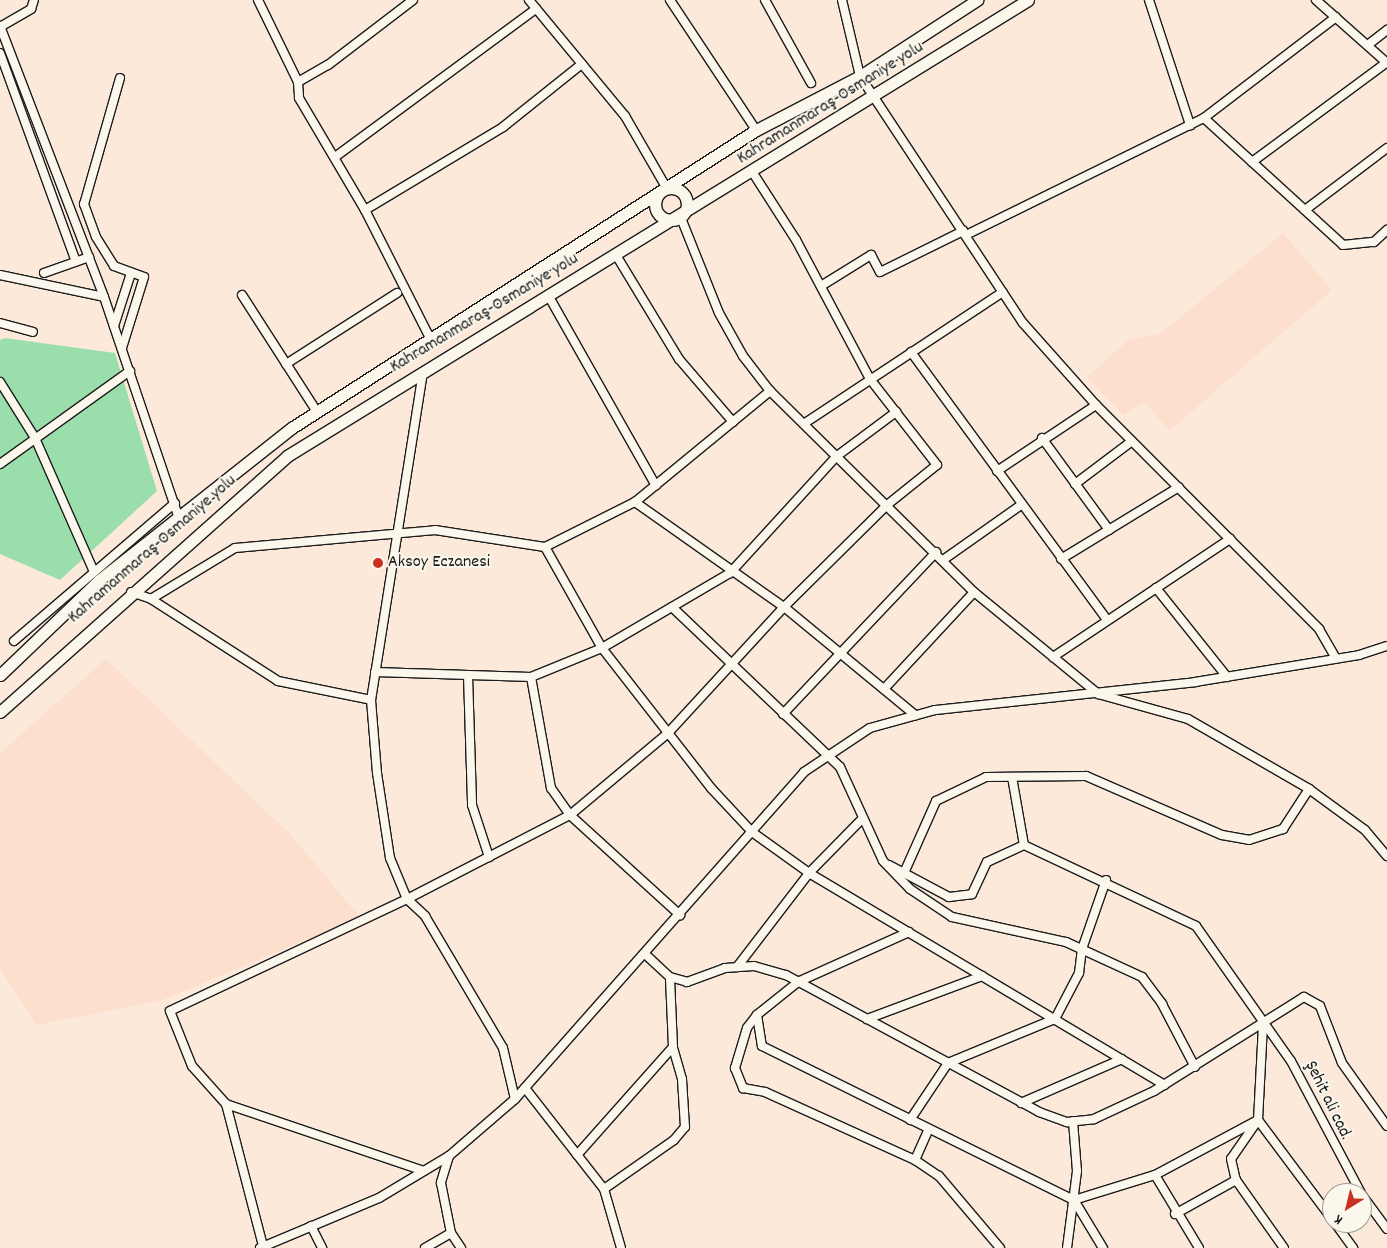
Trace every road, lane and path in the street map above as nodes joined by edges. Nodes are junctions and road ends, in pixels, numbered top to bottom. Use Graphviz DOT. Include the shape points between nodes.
graph roads {
  1 [pos="34,0"];
  2 [pos="258,0"];
  3 [pos="413,0"];
  4 [pos="529,0"];
  5 [pos="670,0"];
  6 [pos="764,0"];
  7 [pos="842,0"];
  8 [pos="1028,0"];
  9 [pos="1149,0"];
  10 [pos="1316,0"];
  11 [pos="970,2"];
  12 [pos="536,9"];
  13 [pos="1336,17"];
  14 [pos="0,27"];
  15 [pos="1387,30"];
  16 [pos="1369,44"];
  17 [pos="0,53"];
  18 [pos="1387,63"];
  19 [pos="582,64"];
  20 [pos="860,76"];
  21 [pos="120,78"];
  22 [pos="298,82"];
  23 [pos="811,83"];
  24 [pos="876,98"];
  25 [pos="1204,118"];
  26 [pos="1190,125"];
  27 [pos="756,130"];
  28 [pos="1387,148"];
  29 [pos="335,156"];
  30 [pos="1252,162"];
  31 [pos="753,173"];
  32 [pos="664,189"];
  33 [pos="366,210"];
  34 [pos="1305,210"];
  35 [pos="678,219"];
  36 [pos="1387,230"];
  37 [pos="964,233"];
  38 [pos="616,255"];
  39 [pos="89,257"];
  40 [pos="76,262"];
  41 [pos="131,273"];
  42 [pos="44,274"];
  43 [pos="0,275"];
  44 [pos="821,286"];
  45 [pos="1003,292"];
  46 [pos="397,293"];
  47 [pos="242,295"];
  48 [pos="548,295"];
  49 [pos="104,297"];
  50 [pos="0,323"];
  51 [pos="114,326"];
  52 [pos="33,332"];
  53 [pos="432,340"];
  54 [pos="122,348"];
  55 [pos="911,352"];
  56 [pos="286,364"];
  57 [pos="130,371"];
  58 [pos="423,372"];
  59 [pos="870,379"];
  60 [pos="0,382"];
  61 [pos="770,391"];
  62 [pos="1096,405"];
  63 [pos="317,412"];
  64 [pos="896,412"];
  65 [pos="733,422"];
  66 [pos="805,423"];
  67 [pos="35,438"];
  68 [pos="1042,438"];
  69 [pos="1132,441"];
  70 [pos="837,456"];
  71 [pos="0,464"];
  72 [pos="997,471"];
  73 [pos="1075,484"];
  74 [pos="656,486"];
  75 [pos="1179,487"];
  76 [pos="635,502"];
  77 [pos="174,504"];
  78 [pos="887,505"];
  79 [pos="1021,505"];
  80 [pos="178,515"];
  81 [pos="1109,530"];
  82 [pos="398,531"];
  83 [pos="1230,539"];
  84 [pos="545,547"];
  85 [pos="936,552"];
  86 [pos="1061,559"];
  87 [pos="943,560"];
  88 [pos="94,572"];
  89 [pos="730,573"];
  90 [pos="1156,588"];
  91 [pos="131,592"];
  92 [pos="974,592"];
  93 [pos="151,599"];
  94 [pos="784,606"];
  95 [pos="672,607"];
  96 [pos="1107,620"];
  97 [pos="14,641"];
  98 [pos="1387,646"];
  99 [pos="602,648"];
  100 [pos="842,652"];
  101 [pos="1053,657"];
  102 [pos="1336,660"];
  103 [pos="731,664"];
  104 [pos="375,672"];
  105 [pos="0,675"];
  106 [pos="468,675"];
  107 [pos="531,677"];
  108 [pos="1227,677"];
  109 [pos="884,688"];
  110 [pos="1098,694"];
  111 [pos="371,700"];
  112 [pos="0,712"];
  113 [pos="783,714"];
  114 [pos="915,715"];
  115 [pos="668,733"];
  116 [pos="830,755"];
  117 [pos="1012,777"];
  118 [pos="1308,789"];
  119 [pos="570,815"];
  120 [pos="862,819"];
  121 [pos="752,832"];
  122 [pos="1024,845"];
  123 [pos="1387,856"];
  124 [pos="488,857"];
  125 [pos="883,861"];
  126 [pos="904,872"];
  127 [pos="810,873"];
  128 [pos="1106,880"];
  129 [pos="407,899"];
  130 [pos="680,915"];
  131 [pos="909,932"];
  132 [pos="1082,949"];
  133 [pos="645,954"];
  134 [pos="737,967"];
  135 [pos="982,976"];
  136 [pos="670,977"];
  137 [pos="798,982"];
  138 [pos="757,1015"];
  139 [pos="867,1019"];
  140 [pos="1055,1019"];
  141 [pos="1263,1025"];
  142 [pos="673,1046"];
  143 [pos="1122,1059"];
  144 [pos="948,1063"];
  145 [pos="1195,1067"];
  146 [pos="1165,1085"];
  147 [pos="525,1088"];
  148 [pos="515,1099"];
  149 [pos="1021,1103"];
  150 [pos="226,1104"];
  151 [pos="910,1120"];
  152 [pos="1258,1120"];
  153 [pos="1072,1121"];
  154 [pos="1387,1126"];
  155 [pos="929,1129"];
  156 [pos="577,1155"];
  157 [pos="449,1156"];
  158 [pos="915,1160"];
  159 [pos="424,1171"];
  160 [pos="1155,1175"];
  161 [pos="1236,1180"];
  162 [pos="1355,1183"];
  163 [pos="604,1189"];
  164 [pos="1074,1200"];
  165 [pos="1322,1206"];
  166 [pos="1372,1209"];
  167 [pos="1175,1214"];
  168 [pos="311,1226"];
  169 [pos="1387,1229"];
  170 [pos="451,1233"];
  171 [pos="1343,1233"];
  172 [pos="261,1247"];
  173 [pos="322,1248"];
  174 [pos="425,1248"];
  175 [pos="461,1248"];
  176 [pos="621,1248"];
  177 [pos="1000,1248"];
  178 [pos="1068,1248"];
  179 [pos="1103,1248"];
  180 [pos="1198,1248"];
  181 [pos="1284,1248"];
  182 [pos="1354,1248"];
  1 -- 14 [label="street" via="31,9"];
  2 -- 22 [label="street"];
  3 -- 22 [label="street"];
  4 -- 12 [label="street"];
  5 -- 27 [label="street"];
  6 -- 23 [label="street"];
  7 -- 20 [label="street"];
  8 -- 24 [label="highway, Kahramanmaraş-Osmaniye yolu"];
  9 -- 26 [label="street"];
  10 -- 13 [label="street"];
  11 -- 20 [label="highway, Kahramanmaraş-Osmaniye yolu"];
  12 -- 19 [label="street"];
  12 -- 29 [label="street"];
  13 -- 16 [label="street"];
  13 -- 25 [label="street"];
  14 -- 39 [label="street"];
  15 -- 16 [label="street"];
  16 -- 18 [label="street"];
  17 -- 40 [label="street"];
  18 -- 30 [label="street"];
  19 -- 32 [label="street" via="625,116"];
  19 -- 33 [label="street" via="503,127"];
  20 -- 24 [label="street"];
  20 -- 27 [label="highway, Kahramanmaraş-Osmaniye yolu"];
  21 -- 41 [label="street" via="84,204 96,237 114,266"];
  22 -- 29 [label="street" via="299,98"];
  24 -- 31 [label="highway, Kahramanmaraş-Osmaniye yolu"];
  24 -- 37 [label="street"];
  25 -- 26 [label="street"];
  25 -- 30 [label="street"];
  26 -- 37 [label="street"];
  27 -- 32 [label="highway, Kahramanmaraş-Osmaniye yolu"];
  28 -- 34 [label="street"];
  29 -- 33 [label="street"];
  30 -- 34 [label="street"];
  31 -- 35 [label="highway, Kahramanmaraş-Osmaniye yolu"];
  31 -- 44 [label="street"];
  32 -- 35 [label="highway" via="655,200 656,210"];
  32 -- 35 [label="highway" via="676,188 684,194 686,209"];
  32 -- 53 [label="highway, Kahramanmaraş-Osmaniye yolu"];
  33 -- 53 [label="street"];
  34 -- 36 [label="street" via="1343,245 1374,242"];
  35 -- 38 [label="highway, Kahramanmaraş-Osmaniye yolu"];
  35 -- 61 [label="street" via="719,313 743,356"];
  37 -- 44 [label="street" via="880,272 871,255"];
  37 -- 45 [label="street"];
  38 -- 48 [label="highway, Kahramanmaraş-Osmaniye yolu"];
  38 -- 65 [label="street" via="679,359"];
  39 -- 40 [label="street"];
  39 -- 49 [label="street"];
  40 -- 42 [label="street"];
  41 -- 51 [label="street"];
  41 -- 54 [label="street" via="144,277"];
  43 -- 49 [label="street"];
  44 -- 59 [label="street"];
  45 -- 55 [label="street"];
  45 -- 62 [label="street" via="1023,323"];
  46 -- 56 [label="street"];
  47 -- 56 [label="street"];
  48 -- 58 [label="highway, Kahramanmaraş-Osmaniye yolu"];
  48 -- 74 [label="street"];
  49 -- 51 [label="street"];
  50 -- 52 [label="street"];
  51 -- 54 [label="street"];
  53 -- 63 [label="highway, Kahramanmaraş-Osmaniye yolu"];
  54 -- 57 [label="street"];
  55 -- 59 [label="street"];
  55 -- 72 [label="street"];
  56 -- 63 [label="street"];
  57 -- 67 [label="street"];
  57 -- 77 [label="street"];
  58 -- 82 [label="street"];
  58 -- 91 [label="highway, Kahramanmaraş-Osmaniye yolu" via="287,456"];
  59 -- 64 [label="street"];
  59 -- 66 [label="street"];
  60 -- 67 [label="street"];
  61 -- 65 [label="street"];
  61 -- 66 [label="street"];
  62 -- 68 [label="street"];
  62 -- 69 [label="street"];
  63 -- 80 [label="highway, Kahramanmaraş-Osmaniye yolu"];
  64 -- 70 [label="street"];
  64 -- 78 [label="street" via="937,465"];
  65 -- 74 [label="street"];
  66 -- 70 [label="street"];
  67 -- 71 [label="street"];
  67 -- 88 [label="street"];
  68 -- 72 [label="street"];
  68 -- 73 [label="street"];
  69 -- 73 [label="street"];
  69 -- 75 [label="street"];
  70 -- 78 [label="street"];
  70 -- 89 [label="street"];
  72 -- 79 [label="street"];
  73 -- 81 [label="street"];
  74 -- 76 [label="street"];
  75 -- 81 [label="street"];
  75 -- 83 [label="street"];
  76 -- 84 [label="street"];
  76 -- 89 [label="street"];
  77 -- 80 [label="street"];
  77 -- 88 [label="street"];
  78 -- 85 [label="street"];
  78 -- 94 [label="street"];
  79 -- 86 [label="street"];
  79 -- 87 [label="street"];
  80 -- 105 [label="highway, Kahramanmaraş-Osmaniye yolu" via="99,580"];
  81 -- 86 [label="street"];
  82 -- 84 [label="street" via="435,530"];
  82 -- 93 [label="street" via="235,548"];
  82 -- 104 [label="street"];
  83 -- 90 [label="street"];
  83 -- 102 [label="street" via="1319,629"];
  84 -- 99 [label="street"];
  85 -- 87 [label="street"];
  85 -- 100 [label="street"];
  86 -- 96 [label="street"];
  87 -- 92 [label="street"];
  88 -- 97 [label="street"];
  89 -- 94 [label="street"];
  89 -- 95 [label="street"];
  90 -- 96 [label="street"];
  90 -- 108 [label="street"];
  91 -- 93 [label="street"];
  91 -- 112 [label="highway, Kahramanmaraş-Osmaniye yolu"];
  92 -- 101 [label="street"];
  92 -- 109 [label="street"];
  93 -- 111 [label="street" via="278,681"];
  94 -- 100 [label="street"];
  94 -- 103 [label="street"];
  95 -- 99 [label="street"];
  95 -- 103 [label="street"];
  96 -- 101 [label="street"];
  98 -- 102 [label="street"];
  99 -- 107 [label="street"];
  99 -- 115 [label="street"];
  100 -- 109 [label="street"];
  100 -- 113 [label="street"];
  101 -- 110 [label="street"];
  102 -- 108 [label="street"];
  103 -- 113 [label="street"];
  103 -- 115 [label="street"];
  104 -- 106 [label="street"];
  104 -- 111 [label="street"];
  106 -- 107 [label="street"];
  106 -- 124 [label="street" via="472,805"];
  107 -- 119 [label="street" via="551,788"];
  108 -- 110 [label="street"];
  109 -- 114 [label="street"];
  110 -- 114 [label="street"];
  110 -- 118 [label="street" via="1188,719"];
  111 -- 129 [label="street" via="390,858"];
  113 -- 116 [label="street"];
  114 -- 116 [label="street" via="870,728"];
  115 -- 119 [label="street"];
  115 -- 121 [label="street"];
  116 -- 120 [label="street" via="840,767"];
  116 -- 121 [label="street" via="804,772"];
  117 -- 118 [label="street" via="1086,776 1222,835 1249,840 1283,829"];
  117 -- 122 [label="street"];
  117 -- 126 [label="street" via="986,777 936,801"];
  118 -- 123 [label="street" via="1365,830"];
  119 -- 124 [label="street"];
  119 -- 130 [label="street"];
  120 -- 125 [label="street"];
  120 -- 127 [label="street"];
  121 -- 127 [label="street"];
  121 -- 130 [label="street"];
  122 -- 126 [label="street" via="987,862 972,894 949,897"];
  122 -- 128 [label="street, Şehit ali cad."];
  124 -- 129 [label="street"];
  125 -- 126 [label="street"];
  125 -- 132 [label="street" via="910,889 952,917"];
  127 -- 131 [label="street"];
  127 -- 134 [label="street"];
  128 -- 132 [label="street"];
  128 -- 141 [label="street, Şehit ali cad." via="1196,926"];
  129 -- 148 [label="street" via="425,916 503,1048"];
  129 -- 150 [label="street" via="170,1011 192,1066"];
  130 -- 133 [label="street"];
  131 -- 135 [label="street"];
  131 -- 137 [label="street"];
  132 -- 140 [label="street" via="1079,973"];
  132 -- 145 [label="street" via="1142,977 1162,1004"];
  133 -- 136 [label="street"];
  133 -- 147 [label="street"];
  134 -- 136 [label="street" via="687,982"];
  134 -- 137 [label="street" via="754,966"];
  135 -- 139 [label="street"];
  135 -- 140 [label="street"];
  136 -- 142 [label="street"];
  137 -- 138 [label="street"];
  137 -- 139 [label="street"];
  138 -- 151 [label="street" via="762,1046"];
  138 -- 158 [label="street" via="747,1028 734,1068 743,1088 765,1092"];
  139 -- 144 [label="street"];
  140 -- 143 [label="street"];
  140 -- 144 [label="street"];
  141 -- 145 [label="street"];
  141 -- 152 [label="street"];
  141 -- 154 [label="street" via="1304,997 1320,1006 1342,1063"];
  141 -- 162 [label="street, Şehit ali cad." via="1291,1061"];
  142 -- 156 [label="street"];
  142 -- 163 [label="street" via="682,1079 685,1127 674,1140"];
  143 -- 146 [label="street"];
  143 -- 149 [label="street"];
  144 -- 149 [label="street"];
  144 -- 151 [label="street"];
  145 -- 146 [label="street"];
  146 -- 153 [label="street" via="1094,1119"];
  147 -- 148 [label="street"];
  147 -- 156 [label="street"];
  148 -- 157 [label="street"];
  149 -- 153 [label="street"];
  150 -- 159 [label="street"];
  150 -- 172 [label="street"];
  151 -- 155 [label="street"];
  152 -- 160 [label="street"];
  152 -- 161 [label="street" via="1230,1159"];
  152 -- 165 [label="street"];
  153 -- 164 [label="street" via="1077,1147"];
  155 -- 158 [label="street"];
  155 -- 164 [label="street"];
  156 -- 163 [label="street"];
  157 -- 159 [label="street"];
  157 -- 170 [label="street" via="441,1183"];
  158 -- 177 [label="street" via="938,1176"];
  159 -- 168 [label="street" via="380,1198"];
  160 -- 164 [label="street"];
  160 -- 167 [label="street"];
  161 -- 167 [label="street"];
  161 -- 181 [label="street"];
  163 -- 176 [label="street"];
  164 -- 178 [label="street"];
  164 -- 179 [label="street"];
  166 -- 169 [label="street, Şehit ali cad."];
  167 -- 180 [label="street"];
  168 -- 172 [label="street"];
  168 -- 173 [label="street"];
  170 -- 174 [label="street"];
  170 -- 175 [label="street"];
  171 -- 182 [label="street"];
}
